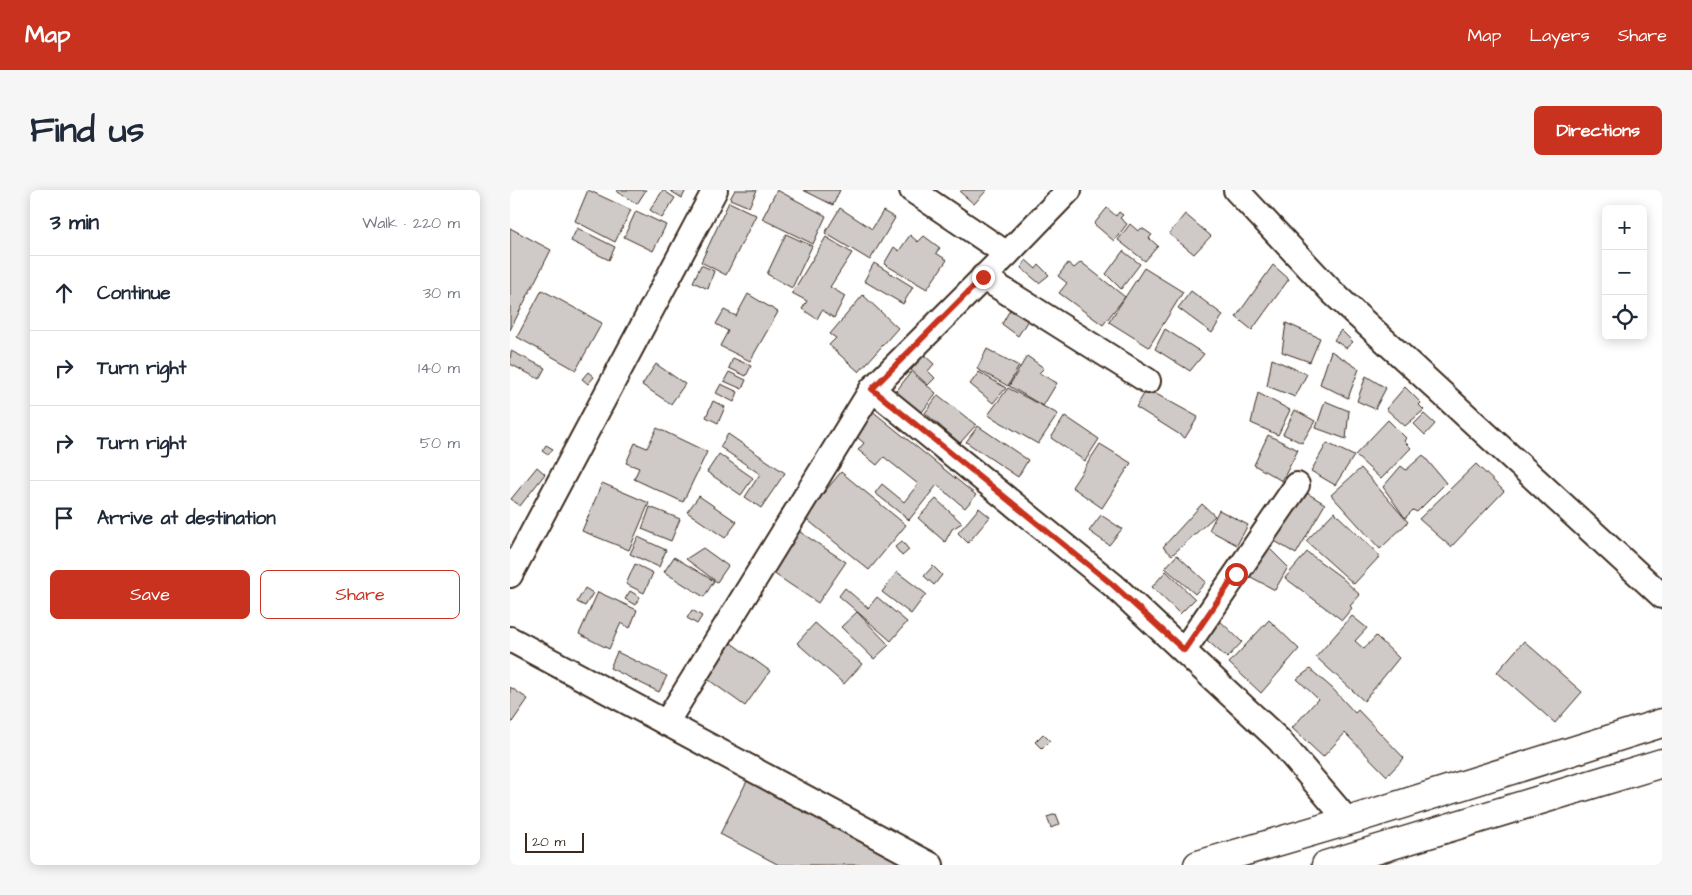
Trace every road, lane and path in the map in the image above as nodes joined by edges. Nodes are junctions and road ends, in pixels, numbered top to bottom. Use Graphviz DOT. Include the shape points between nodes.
graph roads {
  1 [pos="715,190"];
  2 [pos="912,190"];
  3 [pos="1069,190"];
  4 [pos="1236,190"];
  5 [pos="1007,254"];
  6 [pos="983,277"];
  7 [pos="1148,381"];
  8 [pos="872,389"];
  9 [pos="1297,485"];
  10 [pos="510,575"];
  11 [pos="1662,596"];
  12 [pos="510,639"];
  13 [pos="1184,650"];
  14 [pos="666,723"];
  15 [pos="1662,723"];
  16 [pos="1662,763"];
  17 [pos="1348,821"];
  18 [pos="1366,859"];
  19 [pos="931,865"];
  20 [pos="1198,865"];
  21 [pos="1326,865"];
  1 -- 10 [label="street"];
  2 -- 5 [label="street"];
  3 -- 5 [label="street"];
  4 -- 11 [label="street" via="1333,293"];
  5 -- 6 [label="street"];
  6 -- 7 [label="street"];
  6 -- 8 [label="street"];
  8 -- 13 [label="street" via="1113,585"];
  8 -- 14 [label="street"];
  9 -- 13 [label="street"];
  12 -- 14 [label="street"];
  13 -- 17 [label="street" via="1279,740"];
  14 -- 19 [label="street"];
  15 -- 17 [label="main road"];
  16 -- 18 [label="main road"];
  17 -- 20 [label="main road"];
  18 -- 21 [label="main road"];
}
